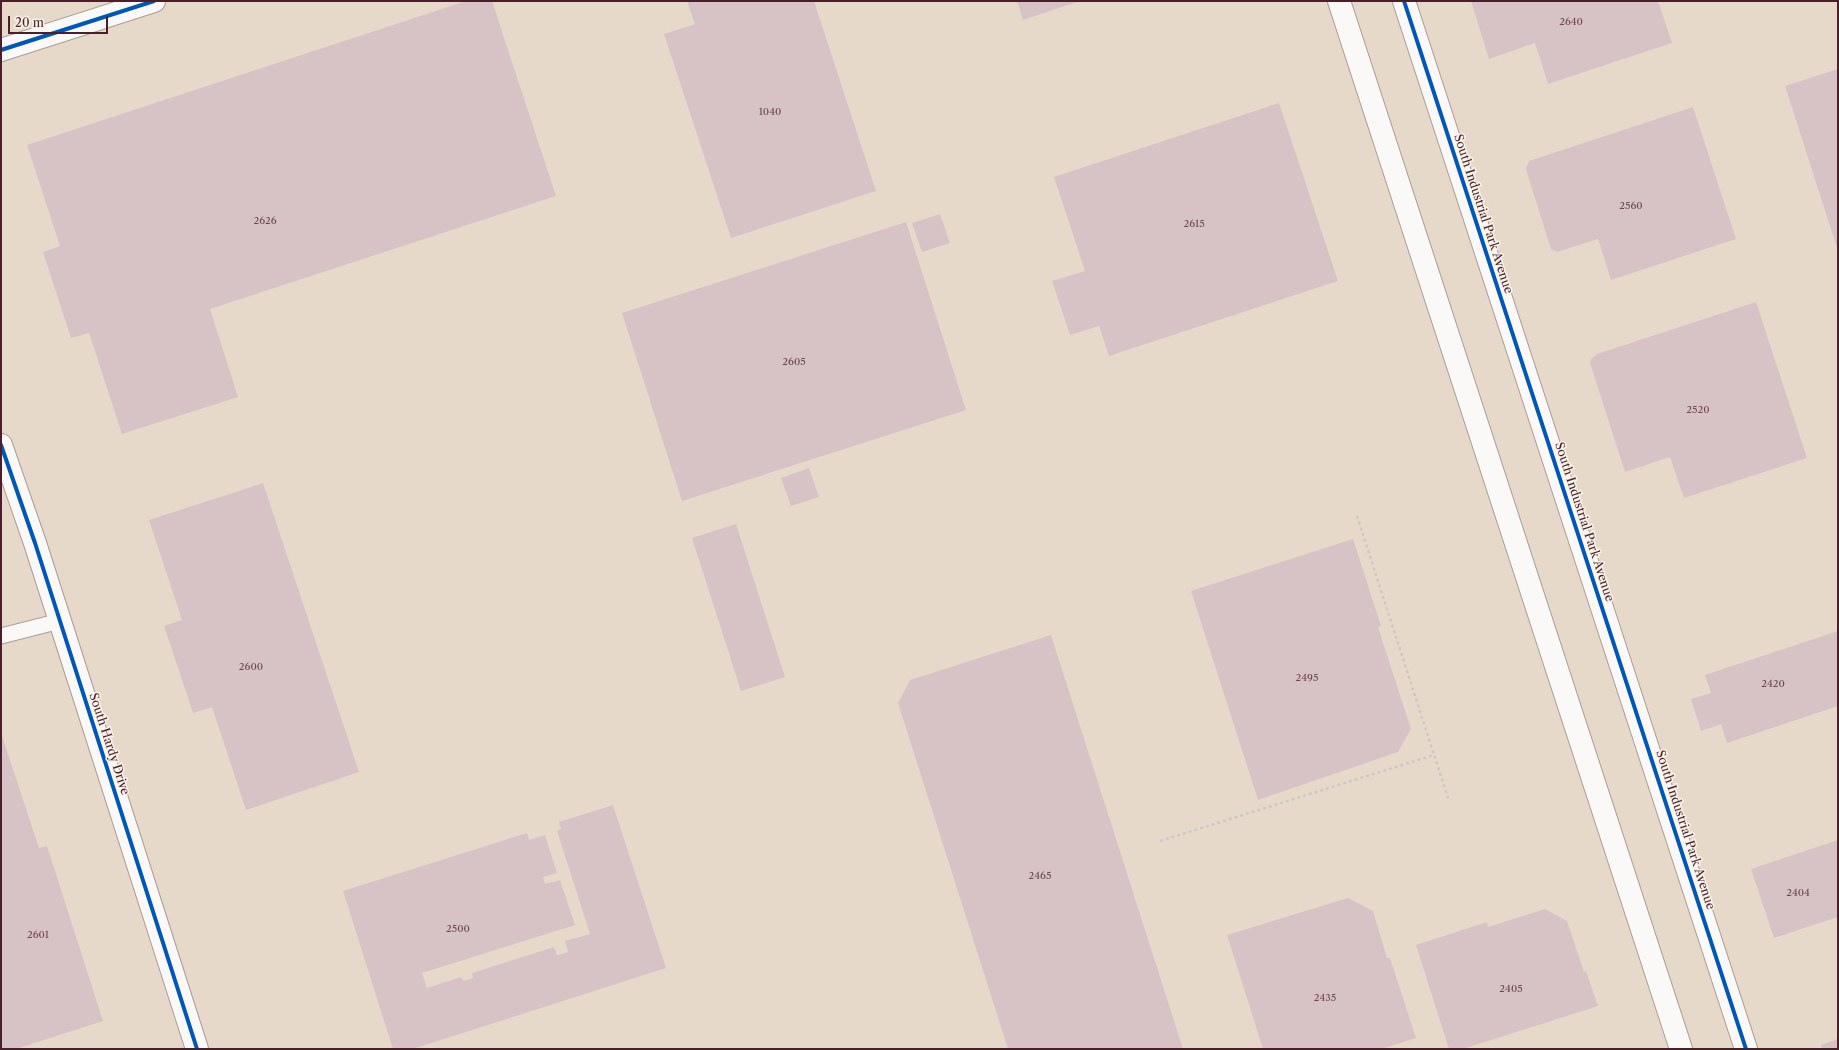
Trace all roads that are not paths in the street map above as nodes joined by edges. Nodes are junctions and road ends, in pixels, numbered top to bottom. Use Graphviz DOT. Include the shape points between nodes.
graph roads {
  1 [pos="154,1"];
  2 [pos="1339,1"];
  3 [pos="1404,1"];
  4 [pos="1,50"];
  5 [pos="1,445"];
  6 [pos="60,621"];
  7 [pos="1,636"];
  8 [pos="198,1049"];
  9 [pos="1681,1049"];
  10 [pos="1746,1049"];
  1 -- 4 [label="street"];
  2 -- 9 [label="street"];
  3 -- 10 [label="street, South Industrial Park Avenue"];
  5 -- 6 [label="street, South Hardy Drive"];
  6 -- 7 [label="lane"];
  6 -- 8 [label="street, South Hardy Drive"];
}
